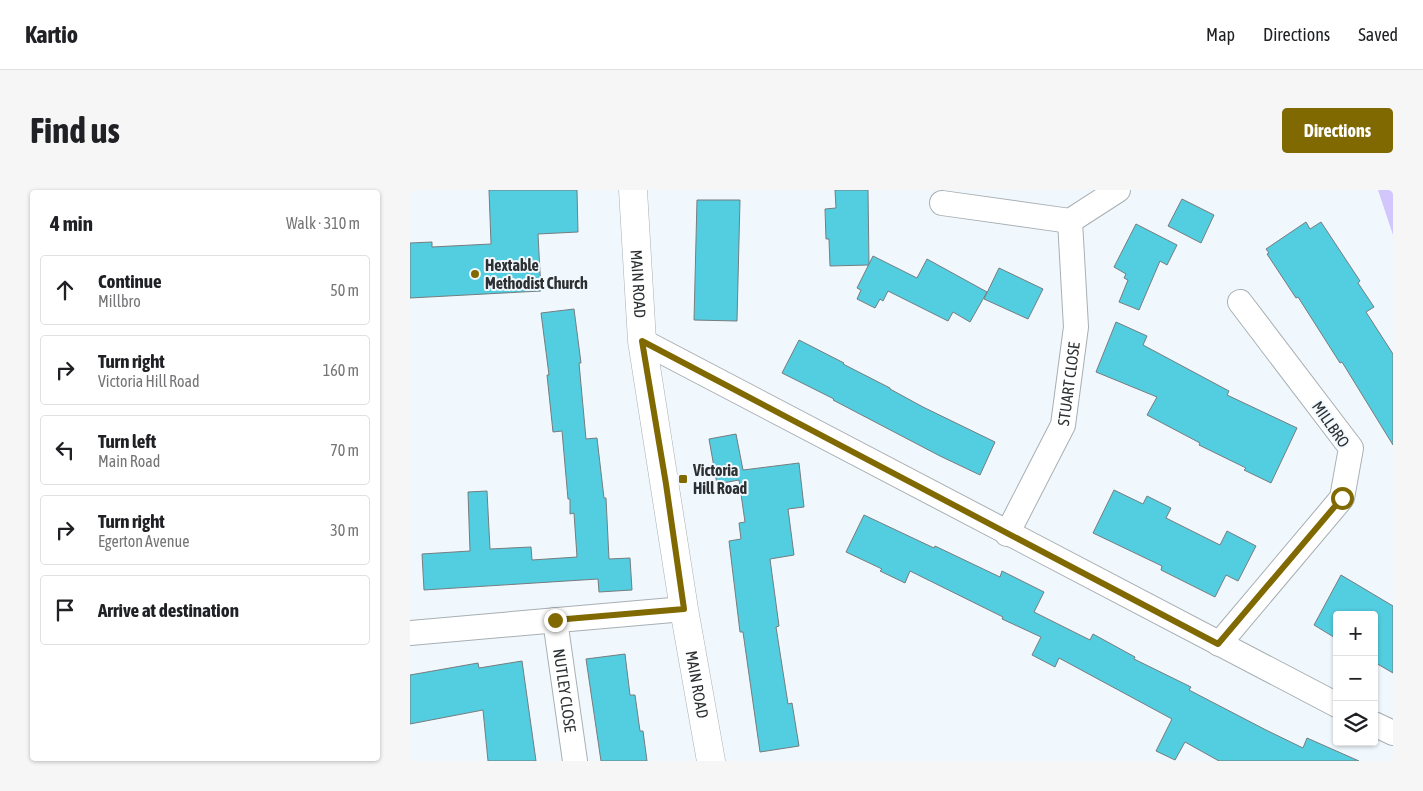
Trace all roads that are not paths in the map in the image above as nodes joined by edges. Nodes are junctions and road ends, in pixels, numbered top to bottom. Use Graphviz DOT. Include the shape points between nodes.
graph roads {
  1 [pos="633,190"];
  2 [pos="1118,190"];
  3 [pos="942,203"];
  4 [pos="1070,220"];
  5 [pos="1240,302"];
  6 [pos="642,341"];
  7 [pos="1007,534"];
  8 [pos="684,609"];
  9 [pos="555,620"];
  10 [pos="410,632"];
  11 [pos="1218,644"];
  12 [pos="1333,703"];
  13 [pos="1378,726"];
  14 [pos="1393,733"];
  15 [pos="575,761"];
  16 [pos="711,761"];
  1 -- 6 [label="main road, MAIN ROAD"];
  2 -- 4 [label="street"];
  3 -- 4 [label="street"];
  4 -- 7 [label="street, STUART CLOSE" via="1076,327 1063,425"];
  5 -- 11 [label="street, MILLBRO" via="1351,448 1342,498"];
  6 -- 7 [label="street"];
  6 -- 8 [label="main road, MAIN ROAD"];
  7 -- 11 [label="street"];
  8 -- 9 [label="street"];
  8 -- 16 [label="main road, MAIN ROAD"];
  9 -- 10 [label="street"];
  9 -- 15 [label="street, NUTLEY CLOSE"];
  11 -- 12 [label="street"];
  13 -- 14 [label="street"];
}
